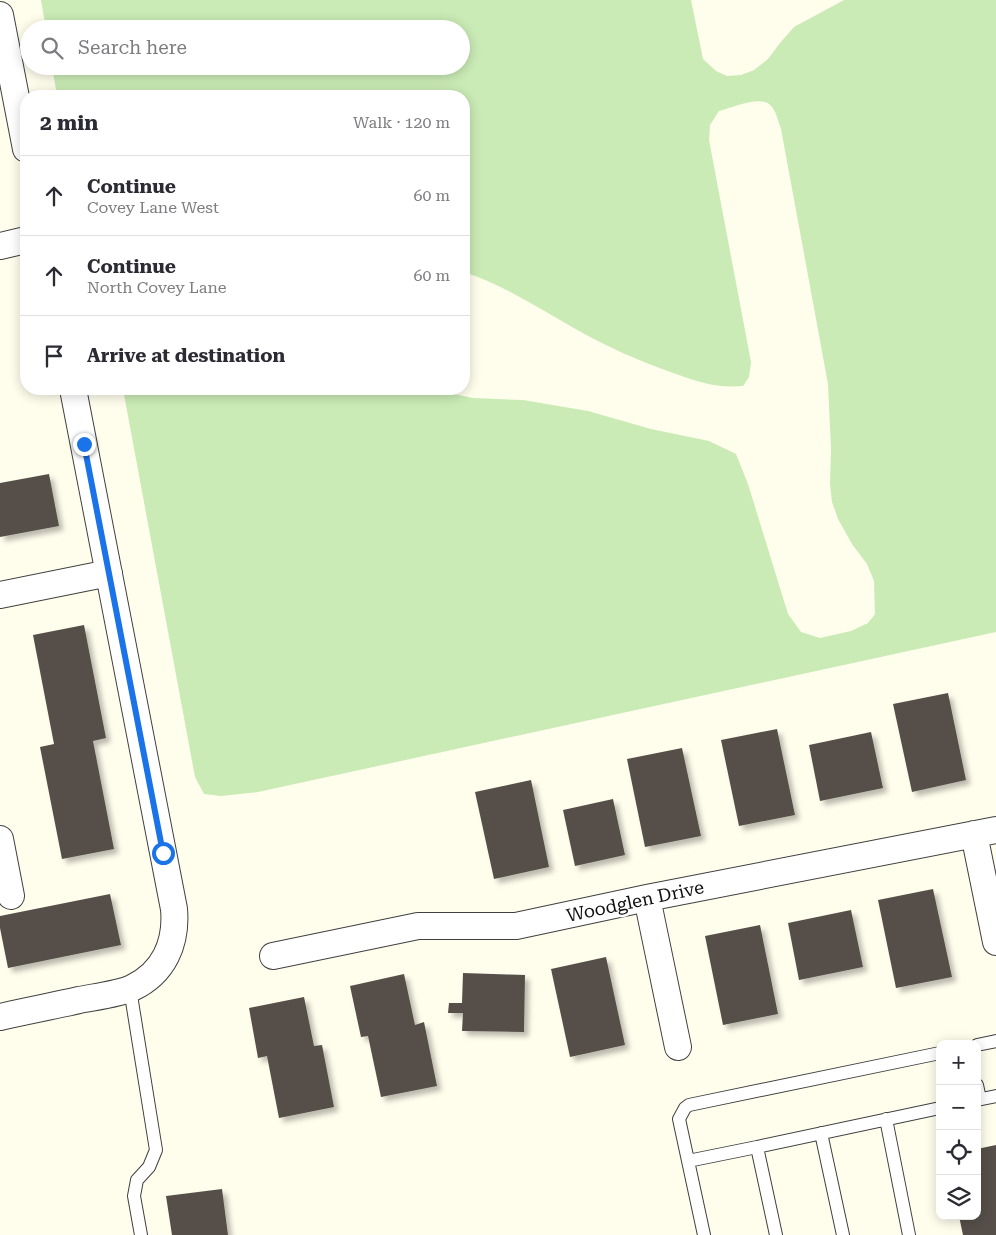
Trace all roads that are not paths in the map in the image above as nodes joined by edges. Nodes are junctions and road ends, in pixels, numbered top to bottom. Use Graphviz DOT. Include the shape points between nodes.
graph roads {
  1 [pos="0,15"];
  2 [pos="20,118"];
  3 [pos="20,241"];
  4 [pos="0,246"];
  5 [pos="74,395"];
  6 [pos="109,573"];
  7 [pos="0,595"];
  8 [pos="985,832"];
  9 [pos="0,839"];
  10 [pos="12,896"];
  11 [pos="647,898"];
  12 [pos="996,942"];
  13 [pos="273,956"];
  14 [pos="130,989"];
  15 [pos="0,1017"];
  16 [pos="996,1041"];
  17 [pos="981,1044"];
  18 [pos="678,1047"];
  19 [pos="936,1054"];
  20 [pos="996,1096"];
  21 [pos="981,1099"];
  22 [pos="936,1109"];
  23 [pos="886,1119"];
  24 [pos="822,1133"];
  25 [pos="757,1147"];
  26 [pos="688,1161"];
  27 [pos="141,1235"];
  28 [pos="704,1235"];
  29 [pos="776,1235"];
  30 [pos="843,1235"];
  31 [pos="909,1235"];
  1 -- 2 [label="street"];
  3 -- 4 [label="street"];
  5 -- 6 [label="street"];
  6 -- 7 [label="street"];
  6 -- 14 [label="street" via="175,920 172,941 163,962"];
  8 -- 11 [label="street, Woodglen Drive"];
  8 -- 12 [label="street"];
  9 -- 10 [label="street"];
  11 -- 13 [label="street, Woodglen Drive" via="516,926 418,926"];
  11 -- 18 [label="street"];
  14 -- 15 [label="street"];
  14 -- 27 [label="lane" via="156,1150 149,1167 137,1180 134,1196"];
  16 -- 17 [label="lane"];
  19 -- 26 [label="lane" via="689,1105 679,1119"];
  20 -- 21 [label="lane"];
  22 -- 23 [label="lane"];
  23 -- 24 [label="lane"];
  23 -- 31 [label="lane"];
  24 -- 25 [label="lane"];
  24 -- 30 [label="lane"];
  25 -- 26 [label="lane"];
  25 -- 29 [label="lane"];
  26 -- 28 [label="lane"];
}
